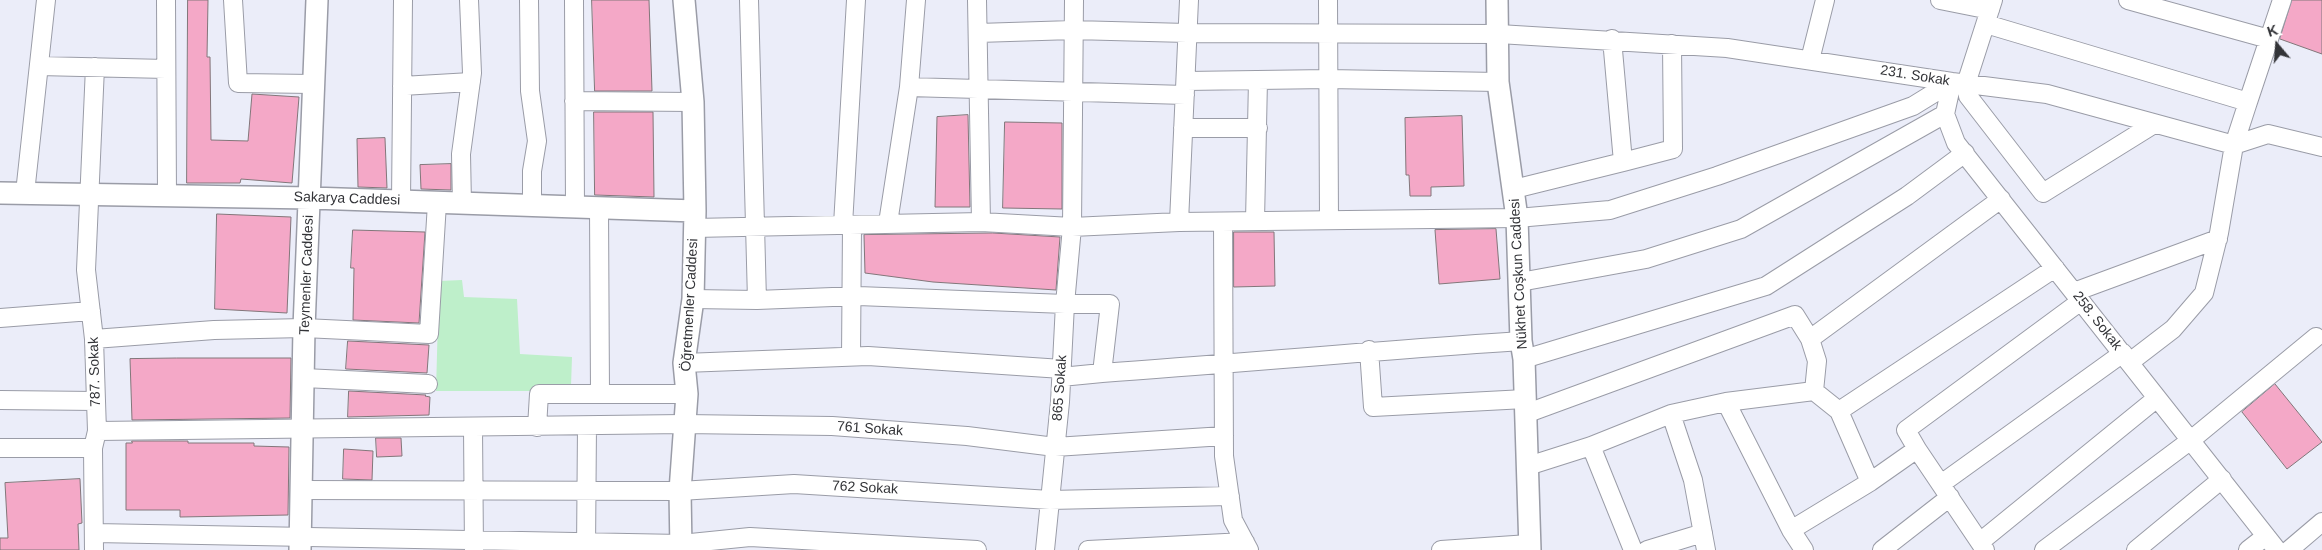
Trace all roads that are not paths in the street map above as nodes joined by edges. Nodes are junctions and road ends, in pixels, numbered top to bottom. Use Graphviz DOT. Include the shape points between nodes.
graph roads {
  1 [pos="46,0"];
  2 [pos="166,0"];
  3 [pos="232,0"];
  4 [pos="317,0"];
  5 [pos="403,0"];
  6 [pos="469,0"];
  7 [pos="529,0"];
  8 [pos="574,0"];
  9 [pos="684,0"];
  10 [pos="748,0"];
  11 [pos="856,0"];
  12 [pos="916,0"];
  13 [pos="977,0"];
  14 [pos="1074,0"];
  15 [pos="1189,0"];
  16 [pos="1328,0"];
  17 [pos="1497,0"];
  18 [pos="1825,0"];
  19 [pos="1940,0"];
  20 [pos="2128,0"];
  21 [pos="2282,0"];
  22 [pos="1990,11"];
  23 [pos="1073,30"];
  24 [pos="1328,32"];
  25 [pos="978,33"];
  26 [pos="1187,33"];
  27 [pos="1499,34"];
  28 [pos="1612,39"];
  29 [pos="2269,39"];
  30 [pos="1672,44"];
  31 [pos="1810,60"];
  32 [pos="39,66"];
  33 [pos="95,67"];
  34 [pos="166,69"];
  35 [pos="1328,79"];
  36 [pos="1258,80"];
  37 [pos="471,82"];
  38 [pos="1498,82"];
  39 [pos="1959,83"];
  40 [pos="313,84"];
  41 [pos="402,86"];
  42 [pos="909,87"];
  43 [pos="1185,88"];
  44 [pos="979,89"];
  45 [pos="1073,93"];
  46 [pos="574,101"];
  47 [pos="693,102"];
  48 [pos="2248,102"];
  49 [pos="1946,114"];
  50 [pos="2154,124"];
  51 [pos="1183,128"];
  52 [pos="1258,128"];
  53 [pos="2234,145"];
  54 [pos="2322,147"];
  55 [pos="1965,153"];
  56 [pos="1623,162"];
  57 [pos="1514,189"];
  58 [pos="0,192"];
  59 [pos="26,193"];
  60 [pos="90,194"];
  61 [pos="167,195"];
  62 [pos="311,198"];
  63 [pos="2001,199"];
  64 [pos="400,201"];
  65 [pos="437,203"];
  66 [pos="462,204"];
  67 [pos="532,206"];
  68 [pos="575,208"];
  69 [pos="599,209"];
  70 [pos="1517,218"];
  71 [pos="694,220"];
  72 [pos="1329,220"];
  73 [pos="1255,221"];
  74 [pos="981,222"];
  75 [pos="1179,222"];
  76 [pos="1223,222"];
  77 [pos="888,223"];
  78 [pos="847,225"];
  79 [pos="1072,226"];
  80 [pos="754,228"];
  81 [pos="2218,239"];
  82 [pos="2055,268"];
  83 [pos="1520,282"];
  84 [pos="851,296"];
  85 [pos="2078,296"];
  86 [pos="693,300"];
  87 [pos="757,300"];
  88 [pos="1065,304"];
  89 [pos="91,311"];
  90 [pos="0,318"];
  91 [pos="304,328"];
  92 [pos="2320,338"];
  93 [pos="94,339"];
  94 [pos="1810,339"];
  95 [pos="1369,350"];
  96 [pos="1523,350"];
  97 [pos="851,357"];
  98 [pos="2126,358"];
  99 [pos="684,363"];
  100 [pos="1224,365"];
  101 [pos="1062,373"];
  102 [pos="1102,373"];
  103 [pos="304,378"];
  104 [pos="428,384"];
  105 [pos="1814,391"];
  106 [pos="600,394"];
  107 [pos="687,394"];
  108 [pos="2157,398"];
  109 [pos="0,400"];
  110 [pos="96,401"];
  111 [pos="1726,402"];
  112 [pos="1525,406"];
  113 [pos="1839,411"];
  114 [pos="1671,414"];
  115 [pos="684,424"];
  116 [pos="587,426"];
  117 [pos="537,427"];
  118 [pos="473,428"];
  119 [pos="303,430"];
  120 [pos="1224,436"];
  121 [pos="95,440"];
  122 [pos="2191,440"];
  123 [pos="1591,446"];
  124 [pos="1055,447"];
  125 [pos="0,448"];
  126 [pos="1917,449"];
  127 [pos="1528,466"];
  128 [pos="2222,479"];
  129 [pos="1870,482"];
  130 [pos="301,490"];
  131 [pos="474,490"];
  132 [pos="586,491"];
  133 [pos="1945,491"];
  134 [pos="680,492"];
  135 [pos="1230,496"];
  136 [pos="1050,500"];
  137 [pos="2322,522"];
  138 [pos="1791,530"];
  139 [pos="1703,533"];
  140 [pos="2266,536"];
  141 [pos="94,542"];
  142 [pos="300,544"];
  143 [pos="474,546"];
  144 [pos="586,546"];
  145 [pos="1247,546"];
  146 [pos="1982,546"];
  147 [pos="681,547"];
  148 [pos="1530,547"];
  149 [pos="978,550"];
  150 [pos="1045,550"];
  151 [pos="1088,550"];
  152 [pos="1441,550"];
  153 [pos="1633,550"];
  154 [pos="1647,550"];
  155 [pos="1706,550"];
  156 [pos="1804,550"];
  157 [pos="1882,550"];
  158 [pos="2044,550"];
  159 [pos="2136,550"];
  160 [pos="2248,550"];
  161 [pos="2277,550"];
  162 [pos="2289,550"];
  1 -- 32 [label="street"];
  2 -- 34 [label="street"];
  3 -- 40 [label="street" via="238,83"];
  4 -- 40 [label="street, Teymenler Caddesi"];
  5 -- 41 [label="street"];
  6 -- 37 [label="street"];
  7 -- 67 [label="street" via="530,91 537,141 532,171"];
  8 -- 46 [label="street"];
  9 -- 47 [label="street, Öğretmenler Caddesi"];
  10 -- 80 [label="street"];
  11 -- 78 [label="street"];
  12 -- 42 [label="street"];
  13 -- 25 [label="street"];
  14 -- 23 [label="street, 865 Sokak"];
  15 -- 26 [label="street"];
  16 -- 24 [label="street"];
  17 -- 27 [label="street, Nükhet Coşkun Caddesi"];
  18 -- 31 [label="street"];
  19 -- 22 [label="street"];
  20 -- 29 [label="street"];
  21 -- 29 [label="street"];
  22 -- 39 [label="street"];
  22 -- 48 [label="street"];
  23 -- 25 [label="street, 231. Sokak"];
  23 -- 26 [label="street, 231. Sokak"];
  23 -- 45 [label="street, 865 Sokak"];
  24 -- 26 [label="street, 231. Sokak"];
  24 -- 27 [label="street, 231. Sokak"];
  24 -- 35 [label="street"];
  25 -- 44 [label="street"];
  26 -- 43 [label="street"];
  27 -- 28 [label="street, 231. Sokak"];
  27 -- 38 [label="street, Nükhet Coşkun Caddesi"];
  28 -- 30 [label="street, 231. Sokak"];
  28 -- 56 [label="street"];
  29 -- 48 [label="street"];
  30 -- 31 [label="street, 231. Sokak"];
  30 -- 56 [label="street" via="1673,148"];
  31 -- 39 [label="street, 231. Sokak"];
  32 -- 33 [label="street"];
  32 -- 59 [label="street"];
  33 -- 34 [label="street"];
  33 -- 60 [label="street, 787. Sokak"];
  34 -- 61 [label="street"];
  35 -- 36 [label="street"];
  35 -- 38 [label="street"];
  35 -- 72 [label="street"];
  36 -- 43 [label="street"];
  36 -- 52 [label="street"];
  37 -- 41 [label="street"];
  37 -- 66 [label="street" via="461,154"];
  38 -- 57 [label="street, Nükhet Coşkun Caddesi"];
  39 -- 49 [label="street"];
  39 -- 50 [label="street, 231. Sokak" via="2047,94"];
  39 -- 50 [label="street" via="2043,193"];
  39 -- 70 [label="street" via="1913,106 1717,176 1610,210"];
  40 -- 62 [label="street, Teymenler Caddesi"];
  41 -- 64 [label="street"];
  42 -- 44 [label="street"];
  42 -- 77 [label="street"];
  43 -- 45 [label="street"];
  43 -- 51 [label="street"];
  44 -- 45 [label="street"];
  44 -- 74 [label="street"];
  45 -- 79 [label="street, 865 Sokak"];
  46 -- 47 [label="street"];
  46 -- 68 [label="street"];
  47 -- 71 [label="street, Öğretmenler Caddesi"];
  48 -- 53 [label="street"];
  49 -- 55 [label="street, 258. Sokak" via="1956,142"];
  49 -- 83 [label="street" via="1741,229 1646,259"];
  50 -- 53 [label="street, 231. Sokak"];
  51 -- 52 [label="street"];
  51 -- 75 [label="street"];
  52 -- 73 [label="street"];
  53 -- 54 [label="street" via="2268,134"];
  53 -- 81 [label="street"];
  55 -- 63 [label="street, 258. Sokak"];
  55 -- 96 [label="street" via="1907,196 1766,286"];
  56 -- 57 [label="street"];
  57 -- 70 [label="street, Nükhet Coşkun Caddesi"];
  58 -- 59 [label="street, Sakarya Caddesi"];
  59 -- 60 [label="street, Sakarya Caddesi"];
  60 -- 61 [label="street, Sakarya Caddesi"];
  60 -- 89 [label="street, 787. Sokak" via="86,270"];
  61 -- 62 [label="street, Sakarya Caddesi"];
  62 -- 64 [label="street, Sakarya Caddesi"];
  62 -- 91 [label="street, Teymenler Caddesi"];
  63 -- 82 [label="street, 258. Sokak"];
  63 -- 94 [label="street"];
  64 -- 65 [label="street, Sakarya Caddesi"];
  65 -- 66 [label="street, Sakarya Caddesi"];
  65 -- 91 [label="street" via="429,334"];
  66 -- 67 [label="street, Sakarya Caddesi"];
  67 -- 68 [label="street, Sakarya Caddesi"];
  68 -- 69 [label="street, Sakarya Caddesi"];
  69 -- 71 [label="street, Sakarya Caddesi"];
  69 -- 106 [label="street"];
  70 -- 72 [label="street"];
  70 -- 83 [label="street, Nükhet Coşkun Caddesi"];
  71 -- 80 [label="street"];
  71 -- 86 [label="street, Öğretmenler Caddesi"];
  72 -- 73 [label="street"];
  73 -- 76 [label="street"];
  74 -- 77 [label="street"];
  74 -- 79 [label="street"];
  75 -- 76 [label="street"];
  75 -- 79 [label="street"];
  76 -- 100 [label="street"];
  77 -- 78 [label="street"];
  78 -- 80 [label="street"];
  78 -- 84 [label="street"];
  79 -- 88 [label="street, 865 Sokak"];
  80 -- 87 [label="street"];
  81 -- 85 [label="street"];
  81 -- 98 [label="street" via="2204,293 2173,329"];
  82 -- 85 [label="street, 258. Sokak"];
  82 -- 113 [label="street"];
  83 -- 96 [label="street, Nükhet Coşkun Caddesi"];
  84 -- 87 [label="street"];
  84 -- 88 [label="street"];
  84 -- 97 [label="street"];
  85 -- 98 [label="street, 258. Sokak"];
  85 -- 126 [label="street" via="1906,430"];
  86 -- 87 [label="street"];
  86 -- 99 [label="street, Öğretmenler Caddesi"];
  88 -- 101 [label="street, 865 Sokak"];
  88 -- 102 [label="street" via="1110,304"];
  89 -- 90 [label="street"];
  89 -- 93 [label="street, 787. Sokak"];
  91 -- 93 [label="street" via="214,330"];
  91 -- 103 [label="street, Teymenler Caddesi"];
  92 -- 122 [label="street"];
  93 -- 110 [label="street, 787. Sokak"];
  94 -- 105 [label="street" via="1817,360"];
  94 -- 112 [label="street" via="1795,315"];
  95 -- 96 [label="street"];
  95 -- 100 [label="street"];
  95 -- 112 [label="street" via="1373,407"];
  96 -- 112 [label="street, Nükhet Coşkun Caddesi"];
  97 -- 99 [label="street"];
  97 -- 101 [label="street"];
  98 -- 108 [label="street, 258. Sokak"];
  98 -- 133 [label="street"];
  99 -- 107 [label="street, Öğretmenler Caddesi"];
  100 -- 102 [label="street"];
  100 -- 120 [label="street"];
  101 -- 102 [label="street"];
  101 -- 124 [label="street, 865 Sokak"];
  103 -- 104 [label="street"];
  103 -- 119 [label="street, Teymenler Caddesi"];
  105 -- 111 [label="street"];
  105 -- 113 [label="street"];
  106 -- 107 [label="street"];
  106 -- 117 [label="street" via="539,394"];
  107 -- 115 [label="street, Öğretmenler Caddesi"];
  108 -- 122 [label="street, 258. Sokak"];
  108 -- 146 [label="street"];
  109 -- 110 [label="street"];
  110 -- 121 [label="street, 787. Sokak"];
  111 -- 114 [label="street"];
  111 -- 138 [label="street"];
  112 -- 127 [label="street, Nükhet Coşkun Caddesi"];
  113 -- 129 [label="street"];
  114 -- 123 [label="street"];
  114 -- 139 [label="street" via="1693,480"];
  115 -- 116 [label="street, 761 Sokak"];
  115 -- 124 [label="street, 761 Sokak" via="832,426 967,436"];
  115 -- 134 [label="street, Öğretmenler Caddesi"];
  116 -- 117 [label="street, 761 Sokak"];
  116 -- 132 [label="street"];
  117 -- 118 [label="street, 761 Sokak"];
  118 -- 119 [label="street, 761 Sokak"];
  118 -- 131 [label="street"];
  119 -- 121 [label="street, 761 Sokak"];
  119 -- 130 [label="street, Teymenler Caddesi"];
  120 -- 124 [label="street, 761 Sokak"];
  120 -- 135 [label="street"];
  121 -- 125 [label="street, 761 Sokak"];
  121 -- 141 [label="street, 787. Sokak"];
  122 -- 128 [label="street, 258. Sokak"];
  122 -- 158 [label="street"];
  123 -- 127 [label="street"];
  123 -- 153 [label="street"];
  124 -- 136 [label="street, 865 Sokak"];
  126 -- 129 [label="street"];
  126 -- 133 [label="street"];
  127 -- 148 [label="street, Nükhet Coşkun Caddesi"];
  128 -- 140 [label="street, 258. Sokak"];
  128 -- 159 [label="street"];
  129 -- 138 [label="street"];
  130 -- 131 [label="street, 762 Sokak"];
  130 -- 142 [label="street, Teymenler Caddesi"];
  131 -- 132 [label="street, 762 Sokak"];
  131 -- 143 [label="street"];
  132 -- 134 [label="street, 762 Sokak"];
  132 -- 144 [label="street"];
  133 -- 146 [label="street"];
  133 -- 157 [label="street"];
  134 -- 136 [label="street, 762 Sokak" via="794,484"];
  134 -- 147 [label="street, Öğretmenler Caddesi"];
  135 -- 136 [label="street, 762 Sokak"];
  135 -- 145 [label="street" via="1234,520"];
  136 -- 150 [label="street, 865 Sokak"];
  137 -- 162 [label="street"];
  138 -- 156 [label="street"];
  139 -- 154 [label="street"];
  139 -- 155 [label="street"];
  140 -- 160 [label="street"];
  140 -- 161 [label="street, 258. Sokak"];
  141 -- 142 [label="street"];
  142 -- 143 [label="street"];
  143 -- 144 [label="street"];
  144 -- 147 [label="street"];
  145 -- 151 [label="street"];
  147 -- 149 [label="street" via="750,537"];
  148 -- 152 [label="street"];
}
